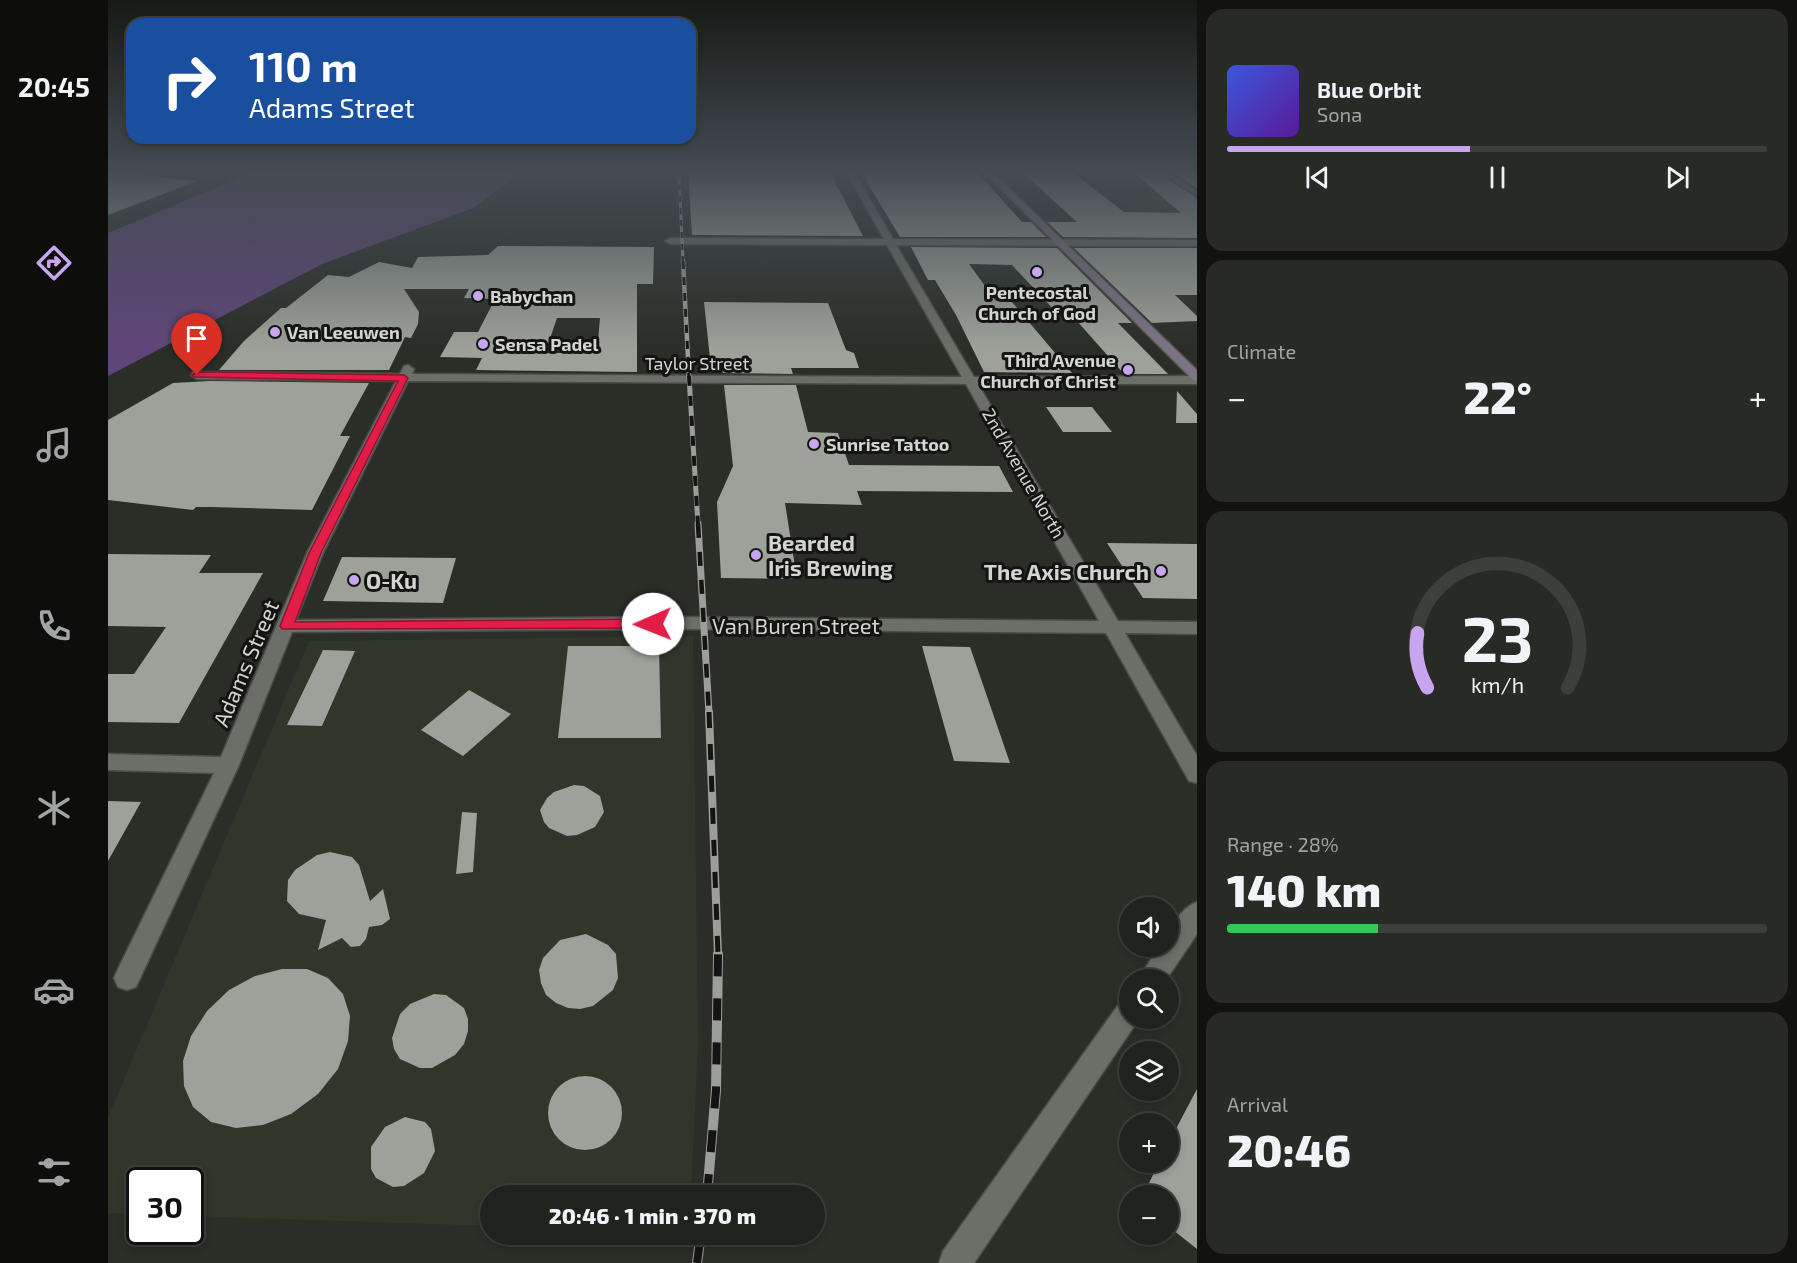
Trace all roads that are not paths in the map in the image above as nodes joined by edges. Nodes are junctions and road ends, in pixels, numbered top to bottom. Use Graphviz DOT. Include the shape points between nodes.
graph roads {
  1 [pos="885,231"];
  2 [pos="1049,231"];
  3 [pos="670,241"];
  4 [pos="891,242"];
  5 [pos="1061,243"];
  6 [pos="1197,243"];
  7 [pos="406,373"];
  8 [pos="197,375"];
  9 [pos="1197,379"];
  10 [pos="971,381"];
  11 [pos="286,626"];
  12 [pos="1114,627"];
  13 [pos="1197,628"];
  14 [pos="108,762"];
  15 [pos="228,765"];
  16 [pos="1197,775"];
  17 [pos="1197,913"];
  18 [pos="1159,969"];
  19 [pos="127,978"];
  20 [pos="1119,1026"];
  21 [pos="955,1263"];
  1 -- 4 [label="street, 2nd Avenue North"];
  2 -- 5 [label="street"];
  3 -- 4 [label="street"];
  4 -- 5 [label="street"];
  4 -- 10 [label="street, 2nd Avenue North"];
  5 -- 6 [label="street"];
  5 -- 9 [label="street"];
  7 -- 8 [label="street, Taylor Street"];
  7 -- 10 [label="street, Taylor Street"];
  7 -- 11 [label="street, Adams Street" via="315,553"];
  9 -- 10 [label="street, Taylor Street"];
  10 -- 12 [label="street, 2nd Avenue North"];
  11 -- 12 [label="street, Van Buren Street" via="677,623"];
  11 -- 15 [label="street, Adams Street"];
  12 -- 13 [label="street, Van Buren Street"];
  12 -- 16 [label="street, 2nd Avenue North"];
  14 -- 15 [label="street"];
  15 -- 19 [label="street, Adams Street"];
  17 -- 18 [label="street"];
  20 -- 21 [label="street"];
}
